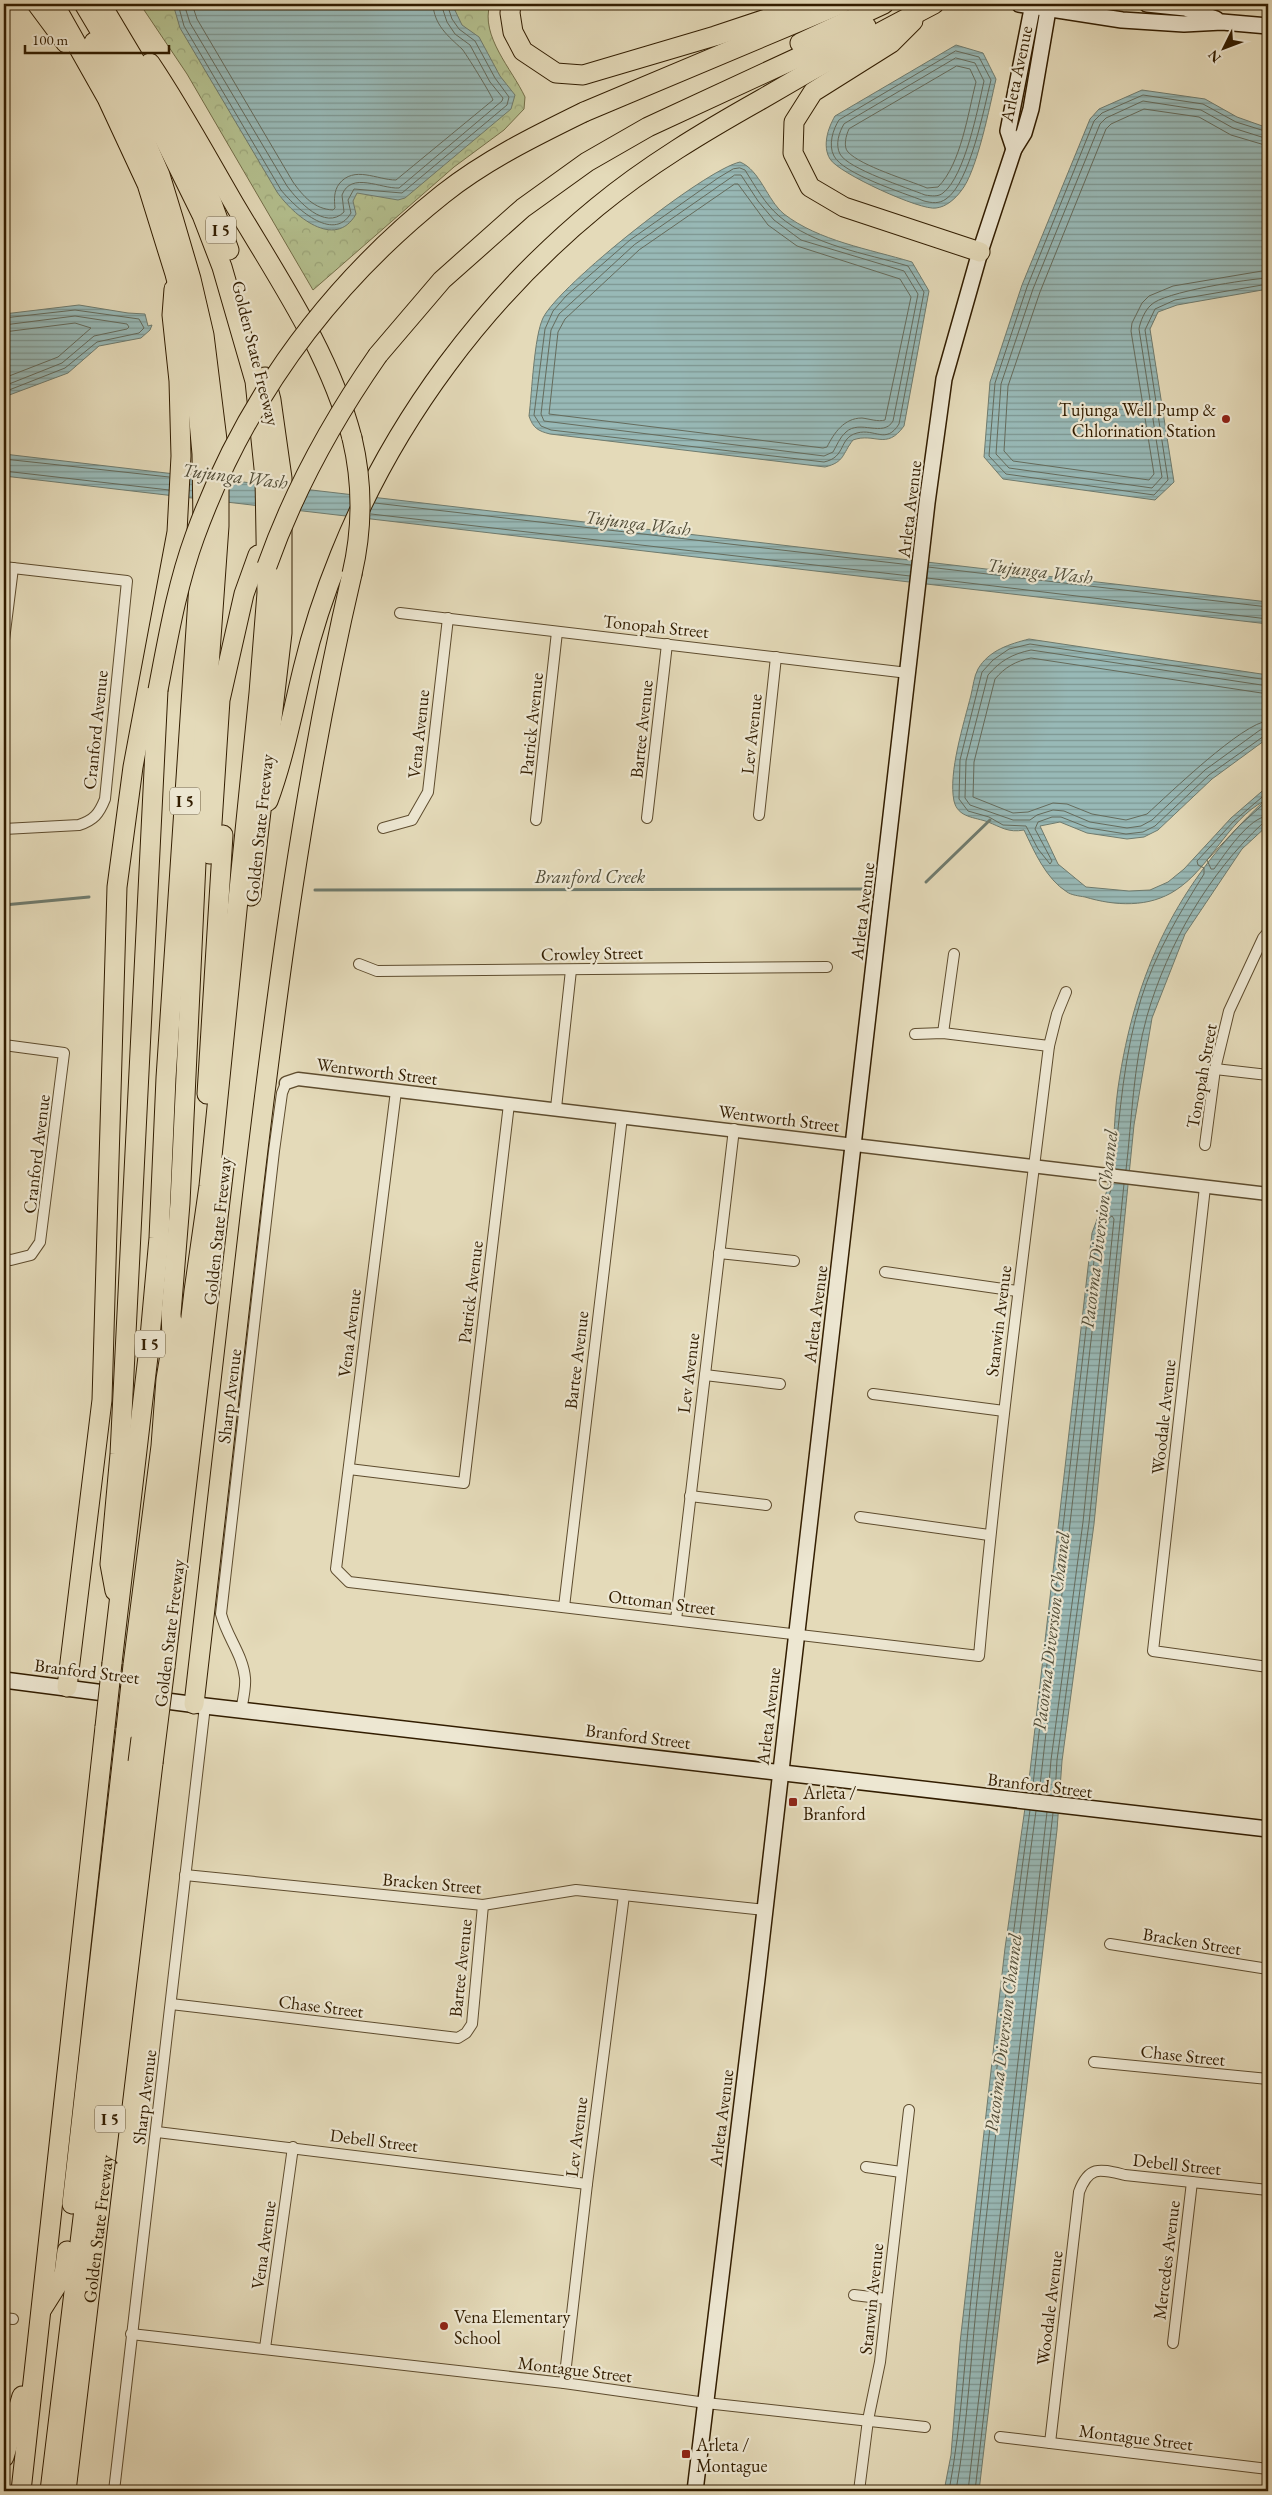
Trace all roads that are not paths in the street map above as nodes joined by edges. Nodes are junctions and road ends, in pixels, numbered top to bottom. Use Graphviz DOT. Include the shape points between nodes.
graph roads {
  1 [pos="37,4"];
  2 [pos="54,4"];
  3 [pos="72,4"];
  4 [pos="84,4"];
  5 [pos="101,4"];
  6 [pos="110,4"];
  7 [pos="511,4"];
  8 [pos="811,4"];
  9 [pos="841,4"];
  10 [pos="884,4"];
  11 [pos="1147,4"];
  12 [pos="924,5"];
  13 [pos="1036,6"];
  14 [pos="1222,22"];
  15 [pos="1268,26"];
  16 [pos="107,98"];
  17 [pos="980,252"];
  18 [pos="174,274"];
  19 [pos="373,351"];
  20 [pos="210,455"];
  21 [pos="274,478"];
  22 [pos="274,515"];
  23 [pos="211,525"];
  24 [pos="262,561"];
  25 [pos="8,567"];
  26 [pos="400,614"];
  27 [pos="448,618"];
  28 [pos="557,632"];
  29 [pos="4,640"];
  30 [pos="667,644"];
  31 [pos="776,657"];
  32 [pos="908,673"];
  33 [pos="759,815"];
  34 [pos="648,818"];
  35 [pos="260,820"];
  36 [pos="536,820"];
  37 [pos="383,828"];
  38 [pos="4,829"];
  39 [pos="1268,932"];
  40 [pos="954,954"];
  41 [pos="359,964"];
  42 [pos="827,967"];
  43 [pos="571,970"];
  44 [pos="1066,992"];
  45 [pos="943,1033"];
  46 [pos="915,1034"];
  47 [pos="4,1045"];
  48 [pos="1049,1046"];
  49 [pos="1215,1069"];
  50 [pos="1268,1075"];
  51 [pos="286,1083"];
  52 [pos="396,1091"];
  53 [pos="509,1104"];
  54 [pos="556,1108"];
  55 [pos="622,1117"];
  56 [pos="734,1129"];
  57 [pos="854,1144"];
  58 [pos="1205,1146"];
  59 [pos="1034,1167"];
  60 [pos="1205,1187"];
  61 [pos="1268,1194"];
  62 [pos="203,1225"];
  63 [pos="719,1253"];
  64 [pos="4,1259"];
  65 [pos="794,1261"];
  66 [pos="885,1272"];
  67 [pos="1017,1291"];
  68 [pos="172,1336"];
  69 [pos="704,1375"];
  70 [pos="780,1384"];
  71 [pos="873,1394"];
  72 [pos="1004,1412"];
  73 [pos="349,1469"];
  74 [pos="690,1496"];
  75 [pos="766,1505"];
  76 [pos="860,1518"];
  77 [pos="989,1535"];
  78 [pos="342,1577"];
  79 [pos="564,1607"];
  80 [pos="118,1609"];
  81 [pos="676,1620"];
  82 [pos="797,1634"];
  83 [pos="979,1656"];
  84 [pos="149,1666"];
  85 [pos="1268,1667"];
  86 [pos="4,1680"];
  87 [pos="67,1687"];
  88 [pos="200,1705"];
  89 [pos="241,1710"];
  90 [pos="145,1762"];
  91 [pos="780,1772"];
  92 [pos="1268,1830"];
  93 [pos="185,1875"];
  94 [pos="624,1895"];
  95 [pos="482,1905"];
  96 [pos="765,1910"];
  97 [pos="1110,1944"];
  98 [pos="1268,1969"];
  99 [pos="171,2004"];
  100 [pos="466,2033"];
  101 [pos="1094,2062"];
  102 [pos="1268,2079"];
  103 [pos="909,2110"];
  104 [pos="157,2132"];
  105 [pos="293,2147"];
  106 [pos="866,2167"];
  107 [pos="901,2172"];
  108 [pos="1084,2178"];
  109 [pos="1192,2182"];
  110 [pos="586,2184"];
  111 [pos="1268,2190"];
  112 [pos="854,2295"];
  113 [pos="887,2299"];
  114 [pos="40,2312"];
  115 [pos="131,2334"];
  116 [pos="1173,2342"];
  117 [pos="265,2348"];
  118 [pos="35,2354"];
  119 [pos="564,2383"];
  120 [pos="706,2403"];
  121 [pos="868,2420"];
  122 [pos="925,2428"];
  123 [pos="1000,2437"];
  124 [pos="1050,2443"];
  125 [pos="4,2457"];
  126 [pos="1268,2469"];
  127 [pos="21,2491"];
  128 [pos="50,2491"];
  129 [pos="66,2491"];
  130 [pos="114,2491"];
  131 [pos="695,2491"];
  132 [pos="859,2491"];
  1 -- 16 [label="highway"];
  2 -- 16 [label="highway, I 5"];
  3 -- 20 [label="highway" via="137,122 160,175 204,335"];
  4 -- 21 [label="highway" via="165,140 202,216 222,267 254,381"];
  5 -- 21 [label="highway, Golden State Freeway / I 5" via="187,148 212,203 234,264 271,400"];
  6 -- 88 [label="highway, bridge" via="169,91 284,286 334,380 352,438 361,506 359,537 300,837 280,979"];
  7 -- 8 [label="highway" via="513,32 523,51 556,73 583,75"];
  9 -- 80 [label="highway, bridge" via="584,112 500,156 444,193 346,283 294,347 262,395 218,478 181,580 158,690 120,1454 110,1564"];
  10 -- 19 [label="highway" via="642,117 580,151 514,198 433,271"];
  11 -- 14 [label="main road" via="1185,8"];
  12 -- 17 [label="highway" via="891,43 813,92 794,122 793,154 810,187 844,207"];
  12 -- 19 [label="highway" via="648,127 587,162 523,208 442,280"];
  12 -- 35 [label="highway, bridge" via="708,129 652,166 591,212 517,282 472,332 430,387 386,458 354,521 312,634 280,768"];
  13 -- 14 [label="main road" via="1122,20 1184,24"];
  13 -- 17 [label="main road, Arleta Avenue" via="1008,131 1014,149"];
  14 -- 15 [label="main road"];
  16 -- 18 [label="highway, I 5" via="147,184"];
  17 -- 32 [label="main road, Arleta Avenue" via="944,379"];
  18 -- 20 [label="highway, I 5" via="185,312"];
  18 -- 87 [label="highway" via="172,315 179,381 181,456 177,532 133,768 117,887 102,1400"];
  19 -- 24 [label="highway" via="318,422 294,468"];
  20 -- 23 [label="highway, I 5, bridge"];
  21 -- 22 [label="highway, Golden State Freeway / I 5"];
  22 -- 35 [label="highway, Golden State Freeway / I 5" via="282,633"];
  22 -- 62 [label="highway" via="225,1037"];
  23 -- 68 [label="highway"];
  23 -- 80 [label="highway, I 5" via="166,1078 159,1238"];
  24 -- 62 [label="highway" via="232,701 206,1115"];
  24 -- 68 [label="highway" via="244,594 220,700 195,1116 178,1314"];
  25 -- 29 [label="street"];
  25 -- 38 [label="street, Cranford Avenue" via="127,581 105,799 100,813 90,822 78,825"];
  26 -- 27 [label="street, Tonopah Street"];
  27 -- 28 [label="street, Tonopah Street"];
  27 -- 37 [label="street, Vena Avenue" via="428,792 412,820"];
  28 -- 30 [label="street, Tonopah Street"];
  28 -- 36 [label="street, Patrick Avenue"];
  30 -- 31 [label="street, Tonopah Street"];
  30 -- 34 [label="street, Bartee Avenue"];
  31 -- 32 [label="street, Tonopah Street"];
  31 -- 33 [label="street, Lev Avenue"];
  32 -- 57 [label="main road, Arleta Avenue"];
  35 -- 84 [label="highway, Golden State Freeway / I 5" via="215,1255"];
  39 -- 49 [label="street, Tonopah Street" via="1229,1011"];
  40 -- 45 [label="street"];
  41 -- 43 [label="street, Crowley Street" via="377,970"];
  42 -- 43 [label="street, Crowley Street"];
  43 -- 54 [label="street"];
  44 -- 48 [label="street, Stanwin Avenue"];
  45 -- 46 [label="street"];
  45 -- 48 [label="street"];
  47 -- 64 [label="street, Cranford Avenue" via="64,1053 42,1234 37,1249 31,1255"];
  48 -- 59 [label="street, Stanwin Avenue"];
  49 -- 50 [label="street"];
  49 -- 58 [label="street, Tonopah Street"];
  51 -- 52 [label="street, Wentworth Street" via="298,1079"];
  51 -- 89 [label="street, Sharp Avenue" via="274,1151 222,1614 225,1630 239,1654 246,1680"];
  52 -- 53 [label="street, Wentworth Street"];
  52 -- 73 [label="street, Vena Avenue"];
  53 -- 54 [label="street, Wentworth Street"];
  53 -- 73 [label="street, Patrick Avenue" via="464,1483"];
  54 -- 55 [label="street, Wentworth Street"];
  55 -- 56 [label="street, Wentworth Street"];
  55 -- 79 [label="street, Bartee Avenue"];
  56 -- 57 [label="street, Wentworth Street"];
  56 -- 63 [label="street, Lev Avenue"];
  57 -- 59 [label="street, Wentworth Street"];
  57 -- 82 [label="main road, Arleta Avenue"];
  59 -- 60 [label="street, Wentworth Street"];
  59 -- 67 [label="street, Stanwin Avenue"];
  60 -- 61 [label="street, Wentworth Street"];
  60 -- 85 [label="street, Woodale Avenue" via="1153,1651"];
  62 -- 84 [label="highway"];
  63 -- 65 [label="street"];
  63 -- 69 [label="street, Lev Avenue"];
  66 -- 67 [label="street"];
  67 -- 72 [label="street, Stanwin Avenue"];
  68 -- 84 [label="highway" via="161,1446"];
  69 -- 70 [label="street"];
  69 -- 74 [label="street, Lev Avenue"];
  71 -- 72 [label="street"];
  72 -- 77 [label="street, Stanwin Avenue"];
  73 -- 78 [label="street, Vena Avenue" via="336,1569"];
  74 -- 75 [label="street"];
  74 -- 81 [label="street, Lev Avenue"];
  76 -- 77 [label="street"];
  77 -- 83 [label="street, Stanwin Avenue"];
  78 -- 79 [label="street, Ottoman Street" via="349,1582"];
  79 -- 81 [label="street, Ottoman Street"];
  80 -- 114 [label="highway, I 5, bridge"];
  81 -- 82 [label="street, Ottoman Street"];
  82 -- 83 [label="street, Ottoman Street"];
  82 -- 91 [label="main road, Arleta Avenue"];
  84 -- 90 [label="highway, Golden State Freeway / I 5, bridge"];
  84 -- 114 [label="highway, bridge" via="126,1729 64,2274"];
  86 -- 87 [label="main road, Branford Street"];
  87 -- 88 [label="main road, Branford Street"];
  88 -- 89 [label="main road, Branford Street"];
  88 -- 93 [label="street, Sharp Avenue"];
  89 -- 91 [label="main road, Branford Street"];
  90 -- 128 [label="highway"];
  90 -- 129 [label="highway, Golden State Freeway / I 5"];
  91 -- 92 [label="main road, Branford Street"];
  91 -- 96 [label="main road, Arleta Avenue"];
  93 -- 95 [label="street, Bracken Street"];
  93 -- 99 [label="street, Sharp Avenue"];
  94 -- 95 [label="street, Bracken Street" via="576,1890"];
  94 -- 96 [label="street, Bracken Street"];
  94 -- 110 [label="street, Lev Avenue"];
  95 -- 100 [label="street, Bartee Avenue" via="472,2024"];
  96 -- 120 [label="main road, Arleta Avenue"];
  97 -- 98 [label="street, Bracken Street"];
  99 -- 100 [label="street, Chase Street" via="458,2038"];
  99 -- 104 [label="street, Sharp Avenue"];
  101 -- 102 [label="street, Chase Street"];
  103 -- 107 [label="street, Stanwin Avenue"];
  104 -- 105 [label="street, Debell Street"];
  104 -- 115 [label="street, Sharp Avenue"];
  105 -- 110 [label="street, Debell Street"];
  105 -- 117 [label="street, Vena Avenue"];
  106 -- 107 [label="street"];
  107 -- 113 [label="street, Stanwin Avenue"];
  108 -- 109 [label="street, Debell Street" via="1096,2170"];
  108 -- 124 [label="street, Woodale Avenue" via="1079,2192"];
  109 -- 111 [label="street, Debell Street"];
  109 -- 116 [label="street, Mercedes Avenue"];
  110 -- 119 [label="street, Lev Avenue"];
  112 -- 113 [label="street"];
  113 -- 121 [label="street, Stanwin Avenue" via="880,2362"];
  114 -- 118 [label="highway, I 5"];
  115 -- 117 [label="street, Montague Street"];
  115 -- 130 [label="street, Sharp Avenue"];
  117 -- 119 [label="street, Montague Street"];
  118 -- 125 [label="highway"];
  118 -- 127 [label="highway, I 5"];
  119 -- 120 [label="street, Montague Street"];
  120 -- 121 [label="street, Montague Street"];
  120 -- 131 [label="main road, Arleta Avenue"];
  121 -- 122 [label="street, Montague Street"];
  121 -- 132 [label="street, Stanwin Avenue"];
  123 -- 124 [label="street, Montague Street"];
  124 -- 126 [label="street, Montague Street"];
}
